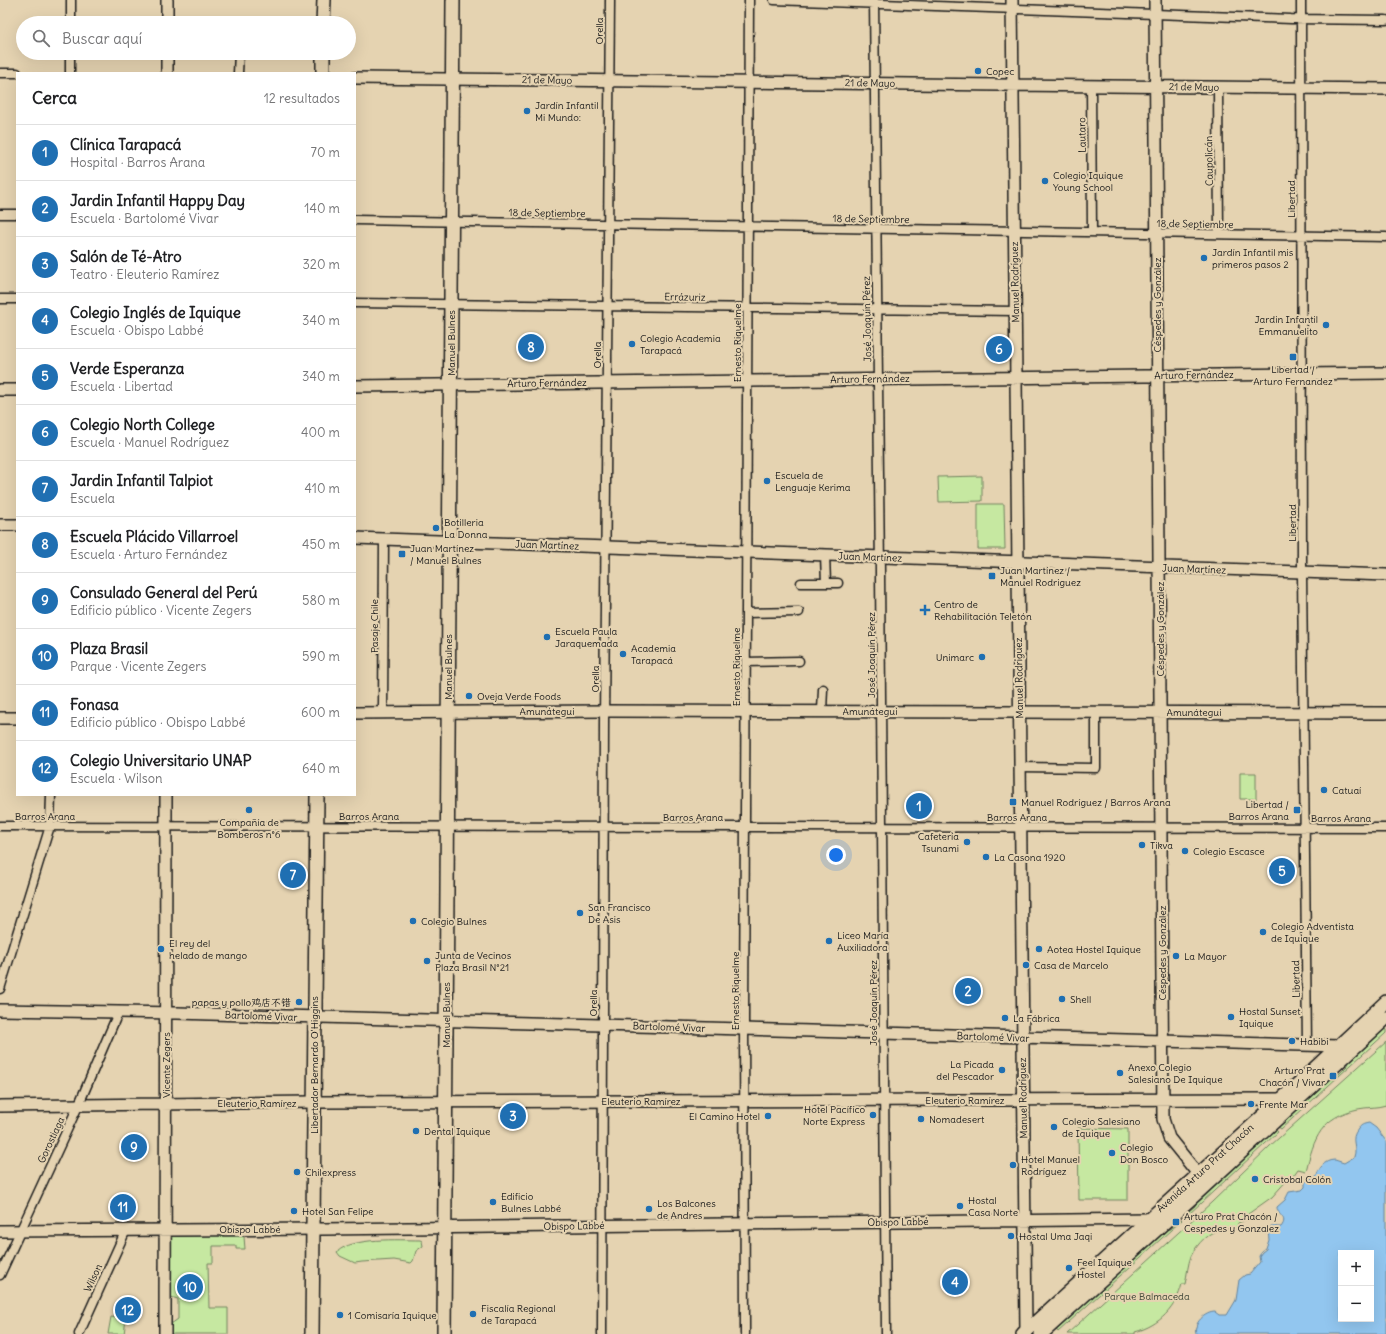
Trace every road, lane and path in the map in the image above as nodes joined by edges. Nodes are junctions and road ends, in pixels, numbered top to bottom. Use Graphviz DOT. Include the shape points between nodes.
graph roads {
  1 [pos="71,0"];
  2 [pos="167,0"];
  3 [pos="324,0"];
  4 [pos="453,0"];
  5 [pos="610,0"];
  6 [pos="749,0"];
  7 [pos="774,0"];
  8 [pos="1154,0"];
  9 [pos="1301,0"];
  10 [pos="874,2"];
  11 [pos="1012,4"];
  12 [pos="1155,14"];
  13 [pos="71,16"];
  14 [pos="167,16"];
  15 [pos="323,16"];
  16 [pos="1301,20"];
  17 [pos="1386,20"];
  18 [pos="70,60"];
  19 [pos="167,60"];
  20 [pos="239,60"];
  21 [pos="323,60"];
  22 [pos="70,72"];
  23 [pos="167,72"];
  24 [pos="238,72"];
  25 [pos="323,72"];
  26 [pos="0,73"];
  27 [pos="16,73"];
  28 [pos="356,78"];
  29 [pos="452,79"];
  30 [pos="609,81"];
  31 [pos="749,82"];
  32 [pos="875,83"];
  33 [pos="1013,85"];
  34 [pos="1091,85"];
  35 [pos="1155,86"];
  36 [pos="1218,87"];
  37 [pos="1301,88"];
  38 [pos="1386,89"];
  39 [pos="0,214"];
  40 [pos="16,214"];
  41 [pos="356,220"];
  42 [pos="452,222"];
  43 [pos="608,224"];
  44 [pos="748,226"];
  45 [pos="876,229"];
  46 [pos="1014,231"];
  47 [pos="1092,232"];
  48 [pos="1156,233"];
  49 [pos="1220,234"];
  50 [pos="1301,236"];
  51 [pos="1386,237"];
  52 [pos="0,299"];
  53 [pos="16,299"];
  54 [pos="356,303"];
  55 [pos="451,304"];
  56 [pos="607,306"];
  57 [pos="748,308"];
  58 [pos="877,309"];
  59 [pos="1015,311"];
  60 [pos="1386,372"];
  61 [pos="1302,374"];
  62 [pos="1157,375"];
  63 [pos="1016,377"];
  64 [pos="878,379"];
  65 [pos="747,381"];
  66 [pos="607,382"];
  67 [pos="450,384"];
  68 [pos="356,386"];
  69 [pos="0,390"];
  70 [pos="16,390"];
  71 [pos="0,525"];
  72 [pos="16,525"];
  73 [pos="356,538"];
  74 [pos="384,539"];
  75 [pos="449,541"];
  76 [pos="606,547"];
  77 [pos="746,552"];
  78 [pos="825,555"];
  79 [pos="880,557"];
  80 [pos="1018,562"];
  81 [pos="1159,568"];
  82 [pos="1302,572"];
  83 [pos="1386,576"];
  84 [pos="802,583"];
  85 [pos="826,583"];
  86 [pos="838,583"];
  87 [pos="799,612"];
  88 [pos="746,613"];
  89 [pos="799,661"];
  90 [pos="746,662"];
  91 [pos="823,689"];
  92 [pos="604,711"];
  93 [pos="746,711"];
  94 [pos="822,711"];
  95 [pos="383,712"];
  96 [pos="448,712"];
  97 [pos="881,712"];
  98 [pos="1020,712"];
  99 [pos="1096,712"];
  100 [pos="1160,712"];
  101 [pos="1303,712"];
  102 [pos="1386,712"];
  103 [pos="356,713"];
  104 [pos="0,718"];
  105 [pos="16,718"];
  106 [pos="1020,767"];
  107 [pos="51,796"];
  108 [pos="166,796"];
  109 [pos="317,796"];
  110 [pos="0,826"];
  111 [pos="50,826"];
  112 [pos="166,826"];
  113 [pos="316,826"];
  114 [pos="447,826"];
  115 [pos="604,826"];
  116 [pos="745,827"];
  117 [pos="882,827"];
  118 [pos="1021,827"];
  119 [pos="1161,828"];
  120 [pos="1305,828"];
  121 [pos="1386,828"];
  122 [pos="0,989"];
  123 [pos="1386,1002"];
  124 [pos="0,1010"];
  125 [pos="118,1013"];
  126 [pos="166,1014"];
  127 [pos="315,1018"];
  128 [pos="1386,1018"];
  129 [pos="446,1021"];
  130 [pos="603,1026"];
  131 [pos="744,1030"];
  132 [pos="884,1034"];
  133 [pos="1023,1037"];
  134 [pos="1162,1041"];
  135 [pos="1307,1046"];
  136 [pos="1338,1046"];
  137 [pos="1309,1089"];
  138 [pos="1163,1099"];
  139 [pos="1282,1099"];
  140 [pos="884,1100"];
  141 [pos="1024,1100"];
  142 [pos="603,1101"];
  143 [pos="745,1101"];
  144 [pos="314,1102"];
  145 [pos="445,1102"];
  146 [pos="79,1104"];
  147 [pos="166,1104"];
  148 [pos="0,1106"];
  149 [pos="1198,1174"];
  150 [pos="1199,1191"];
  151 [pos="1149,1219"];
  152 [pos="1025,1220"];
  153 [pos="885,1222"];
  154 [pos="745,1224"];
  155 [pos="602,1226"];
  156 [pos="444,1228"];
  157 [pos="313,1229"];
  158 [pos="126,1230"];
  159 [pos="166,1230"];
  160 [pos="0,1231"];
  161 [pos="20,1231"];
  162 [pos="0,1275"];
  163 [pos="1024,1333"];
  164 [pos="79,1334"];
  165 [pos="165,1334"];
  166 [pos="312,1334"];
  167 [pos="444,1334"];
  168 [pos="602,1334"];
  169 [pos="745,1334"];
  170 [pos="886,1334"];
  171 [pos="1041,1334"];
  1 -- 13 [label="street"];
  2 -- 14 [label="street"];
  3 -- 15 [label="main road"];
  4 -- 29 [label="main road, Manuel Bulnes"];
  5 -- 30 [label="street, Orella"];
  6 -- 31 [label="street, Ernesto Riquelme"];
  7 -- 10 [label="street"];
  8 -- 12 [label="street, Céspedes y González"];
  9 -- 16 [label="street, Libertad"];
  10 -- 11 [label="street"];
  10 -- 32 [label="street, José Joaquín Pérez"];
  11 -- 12 [label="street"];
  11 -- 33 [label="street, Manuel Rodríguez"];
  12 -- 16 [label="street"];
  12 -- 35 [label="street, Céspedes y González"];
  16 -- 17 [label="street"];
  16 -- 37 [label="street, Libertad"];
  18 -- 22 [label="street"];
  19 -- 23 [label="street"];
  20 -- 24 [label="street"];
  21 -- 25 [label="main road"];
  26 -- 27 [label="street"];
  28 -- 29 [label="street, 21 de Mayo"];
  29 -- 30 [label="street, 21 de Mayo"];
  29 -- 42 [label="main road, Manuel Bulnes"];
  30 -- 31 [label="street, 21 de Mayo"];
  30 -- 43 [label="street, Orella"];
  31 -- 32 [label="street, 21 de Mayo"];
  31 -- 44 [label="street, Ernesto Riquelme"];
  32 -- 33 [label="street, 21 de Mayo"];
  32 -- 45 [label="street, José Joaquín Pérez"];
  33 -- 34 [label="street, 21 de Mayo"];
  33 -- 46 [label="street, Manuel Rodríguez"];
  34 -- 35 [label="street, 21 de Mayo"];
  34 -- 47 [label="street, Lautaro"];
  35 -- 36 [label="street, 21 de Mayo"];
  35 -- 48 [label="street, Céspedes y González"];
  36 -- 37 [label="street, 21 de Mayo"];
  36 -- 49 [label="street, Caupolicán"];
  37 -- 38 [label="street, 21 de Mayo"];
  37 -- 50 [label="street, Libertad"];
  39 -- 40 [label="street"];
  41 -- 42 [label="street, 18 de Septiembre"];
  42 -- 43 [label="street, 18 de Septiembre"];
  42 -- 55 [label="main road, Manuel Bulnes"];
  43 -- 44 [label="street, 18 de Septiembre"];
  43 -- 56 [label="street, Orella"];
  44 -- 45 [label="street, 18 de Septiembre"];
  44 -- 57 [label="street, Ernesto Riquelme"];
  45 -- 46 [label="street, 18 de Septiembre"];
  45 -- 58 [label="street, José Joaquín Pérez"];
  46 -- 47 [label="street, 18 de Septiembre"];
  46 -- 59 [label="street, Manuel Rodríguez"];
  47 -- 48 [label="street, 18 de Septiembre"];
  48 -- 49 [label="street, 18 de Septiembre"];
  48 -- 62 [label="street, Céspedes y González"];
  49 -- 50 [label="street, 18 de Septiembre"];
  50 -- 51 [label="street, 18 de Septiembre"];
  50 -- 61 [label="street, Libertad"];
  52 -- 53 [label="street"];
  54 -- 55 [label="street, Errázuriz"];
  55 -- 56 [label="street, Errázuriz"];
  55 -- 67 [label="main road, Manuel Bulnes"];
  56 -- 57 [label="street, Errázuriz"];
  56 -- 66 [label="street, Orella"];
  57 -- 58 [label="street, Errázuriz"];
  57 -- 65 [label="street, Ernesto Riquelme"];
  58 -- 59 [label="street, Errázuriz"];
  58 -- 64 [label="street, José Joaquín Pérez"];
  59 -- 63 [label="street, Manuel Rodríguez"];
  60 -- 61 [label="street, Arturo Fernández"];
  61 -- 62 [label="street, Arturo Fernández"];
  61 -- 82 [label="street, Libertad"];
  62 -- 63 [label="street, Arturo Fernández"];
  62 -- 81 [label="street, Céspedes y González"];
  63 -- 64 [label="street, Arturo Fernández"];
  63 -- 80 [label="street, Manuel Rodríguez"];
  64 -- 65 [label="street, Arturo Fernández"];
  64 -- 79 [label="street, José Joaquín Pérez"];
  65 -- 66 [label="street, Arturo Fernández"];
  65 -- 77 [label="street, Ernesto Riquelme"];
  66 -- 67 [label="street, Arturo Fernández"];
  66 -- 76 [label="street, Orella"];
  67 -- 68 [label="street, Arturo Fernández"];
  67 -- 75 [label="main road, Manuel Bulnes"];
  69 -- 70 [label="street"];
  71 -- 72 [label="street"];
  73 -- 74 [label="street, Juan Martínez"];
  74 -- 75 [label="street, Juan Martínez"];
  74 -- 95 [label="street, Pasaje Chile"];
  75 -- 76 [label="street, Juan Martínez"];
  75 -- 96 [label="main road, Manuel Bulnes"];
  76 -- 77 [label="street, Juan Martínez"];
  76 -- 92 [label="street, Orella"];
  77 -- 78 [label="street, Juan Martínez"];
  77 -- 88 [label="street, Ernesto Riquelme"];
  78 -- 79 [label="street, Juan Martínez"];
  78 -- 85 [label="street"];
  79 -- 80 [label="street, Juan Martínez"];
  79 -- 97 [label="street, José Joaquín Pérez"];
  80 -- 81 [label="street, Juan Martínez"];
  80 -- 98 [label="street, Manuel Rodríguez"];
  81 -- 82 [label="street, Juan Martínez"];
  81 -- 100 [label="street, Céspedes y González"];
  82 -- 83 [label="street, Juan Martínez"];
  82 -- 101 [label="street, Libertad"];
  84 -- 85 [label="street"];
  85 -- 86 [label="street"];
  87 -- 88 [label="street"];
  88 -- 90 [label="street, Ernesto Riquelme"];
  89 -- 90 [label="street"];
  90 -- 93 [label="street, Ernesto Riquelme"];
  91 -- 94 [label="street"];
  92 -- 93 [label="street, Amunátegui"];
  92 -- 96 [label="street, Amunátegui"];
  92 -- 115 [label="street, Orella"];
  93 -- 94 [label="street, Amunátegui"];
  93 -- 116 [label="street, Ernesto Riquelme"];
  94 -- 97 [label="street, Amunátegui"];
  95 -- 96 [label="street, Amunátegui"];
  95 -- 103 [label="street, Amunátegui"];
  96 -- 114 [label="main road, Manuel Bulnes"];
  97 -- 98 [label="street, Amunátegui"];
  97 -- 117 [label="street, José Joaquín Pérez"];
  98 -- 99 [label="street, Amunátegui"];
  98 -- 106 [label="street, Manuel Rodríguez"];
  99 -- 100 [label="street, Amunátegui"];
  99 -- 106 [label="street" via="1096,768"];
  100 -- 101 [label="street, Amunátegui"];
  100 -- 119 [label="street, Céspedes y González"];
  101 -- 102 [label="street, Amunátegui"];
  101 -- 120 [label="street, Libertad"];
  104 -- 105 [label="street"];
  106 -- 118 [label="street, Manuel Rodríguez"];
  107 -- 111 [label="street"];
  108 -- 112 [label="street, Vicente Zegers"];
  109 -- 113 [label="main road, Libertador Bernardo O'Higgins"];
  110 -- 111 [label="street, Barros Arana"];
  111 -- 112 [label="street, Barros Arana"];
  111 -- 122 [label="street"];
  112 -- 113 [label="street, Barros Arana"];
  112 -- 126 [label="street, Vicente Zegers"];
  113 -- 114 [label="street, Barros Arana"];
  113 -- 127 [label="main road, Libertador Bernardo O'Higgins"];
  114 -- 115 [label="street, Barros Arana"];
  114 -- 129 [label="main road, Manuel Bulnes"];
  115 -- 116 [label="street, Barros Arana"];
  115 -- 130 [label="street, Orella"];
  116 -- 117 [label="street, Barros Arana"];
  116 -- 131 [label="street, Ernesto Riquelme"];
  117 -- 118 [label="street, Barros Arana"];
  117 -- 132 [label="street, José Joaquín Pérez"];
  118 -- 119 [label="street, Barros Arana"];
  118 -- 133 [label="street, Manuel Rodríguez"];
  119 -- 120 [label="street, Barros Arana"];
  119 -- 134 [label="street, Céspedes y González"];
  120 -- 121 [label="street, Barros Arana"];
  120 -- 135 [label="street, Libertad"];
  123 -- 136 [label="main road, Avenida Arturo Prat Chacón"];
  124 -- 125 [label="street, Bartolomé Vivar"];
  125 -- 126 [label="street, Bartolomé Vivar"];
  125 -- 146 [label="street, Gorostiaga"];
  126 -- 127 [label="street, Bartolomé Vivar"];
  126 -- 147 [label="street, Vicente Zegers"];
  127 -- 129 [label="street, Bartolomé Vivar"];
  127 -- 144 [label="main road, Libertador Bernardo O'Higgins"];
  128 -- 137 [label="main road, Avenida Arturo Prat Chacón"];
  129 -- 130 [label="street, Bartolomé Vivar"];
  129 -- 145 [label="main road, Manuel Bulnes"];
  130 -- 131 [label="street, Bartolomé Vivar"];
  130 -- 142 [label="street, Orella"];
  131 -- 132 [label="street, Bartolomé Vivar"];
  131 -- 143 [label="street, Ernesto Riquelme"];
  132 -- 133 [label="street, Bartolomé Vivar"];
  132 -- 140 [label="street, José Joaquín Pérez"];
  133 -- 134 [label="street, Bartolomé Vivar"];
  133 -- 141 [label="street, Manuel Rodríguez"];
  134 -- 135 [label="street, Bartolomé Vivar"];
  134 -- 138 [label="street, Céspedes y González"];
  135 -- 136 [label="street, Bartolomé Vivar"];
  136 -- 139 [label="main road, Avenida Arturo Prat Chacón"];
  137 -- 139 [label="main road"];
  137 -- 150 [label="main road, Avenida Arturo Prat Chacón"];
  138 -- 139 [label="street, Eleuterio Ramírez"];
  138 -- 141 [label="street, Eleuterio Ramírez"];
  138 -- 149 [label="street, Céspedes y González" via="1163,1119 1169,1138"];
  139 -- 149 [label="main road, Avenida Arturo Prat Chacón"];
  140 -- 141 [label="street, Eleuterio Ramírez"];
  140 -- 143 [label="street, Eleuterio Ramírez"];
  140 -- 153 [label="street, José Joaquín Pérez"];
  141 -- 152 [label="street, Manuel Rodríguez"];
  142 -- 143 [label="street, Eleuterio Ramírez"];
  142 -- 145 [label="street, Eleuterio Ramírez"];
  142 -- 155 [label="street, Orella"];
  143 -- 154 [label="street, Ernesto Riquelme"];
  144 -- 145 [label="street, Eleuterio Ramírez"];
  144 -- 147 [label="street, Eleuterio Ramírez"];
  144 -- 157 [label="main road, Libertador Bernardo O'Higgins"];
  145 -- 156 [label="main road, Manuel Bulnes"];
  146 -- 147 [label="street, Eleuterio Ramírez"];
  146 -- 148 [label="street, Eleuterio Ramírez"];
  146 -- 161 [label="street, Gorostiaga"];
  147 -- 159 [label="street, Vicente Zegers"];
  149 -- 150 [label="main road"];
  149 -- 151 [label="main road, Avenida Arturo Prat Chacón"];
  150 -- 171 [label="main road, Avenida Arturo Prat Chacón"];
  151 -- 152 [label="street, Obispo Labbé"];
  151 -- 163 [label="main road, Avenida Arturo Prat Chacón"];
  152 -- 153 [label="street, Obispo Labbé"];
  152 -- 163 [label="street, Manuel Rodríguez"];
  153 -- 154 [label="street, Obispo Labbé"];
  153 -- 170 [label="street, José Joaquín Pérez"];
  154 -- 155 [label="street, Obispo Labbé"];
  154 -- 169 [label="street, Ernesto Riquelme"];
  155 -- 156 [label="street, Obispo Labbé"];
  155 -- 168 [label="street, Orella"];
  156 -- 157 [label="street, Obispo Labbé"];
  156 -- 167 [label="main road, Manuel Bulnes"];
  157 -- 159 [label="street, Obispo Labbé"];
  157 -- 166 [label="main road, Libertador Bernardo O'Higgins"];
  158 -- 159 [label="street, Obispo Labbé"];
  158 -- 161 [label="street, Obispo Labbé"];
  158 -- 164 [label="street, Wilson"];
  159 -- 165 [label="street, Vicente Zegers"];
  160 -- 161 [label="street, Obispo Labbé"];
  161 -- 162 [label="street, Gorostiaga"];
}
